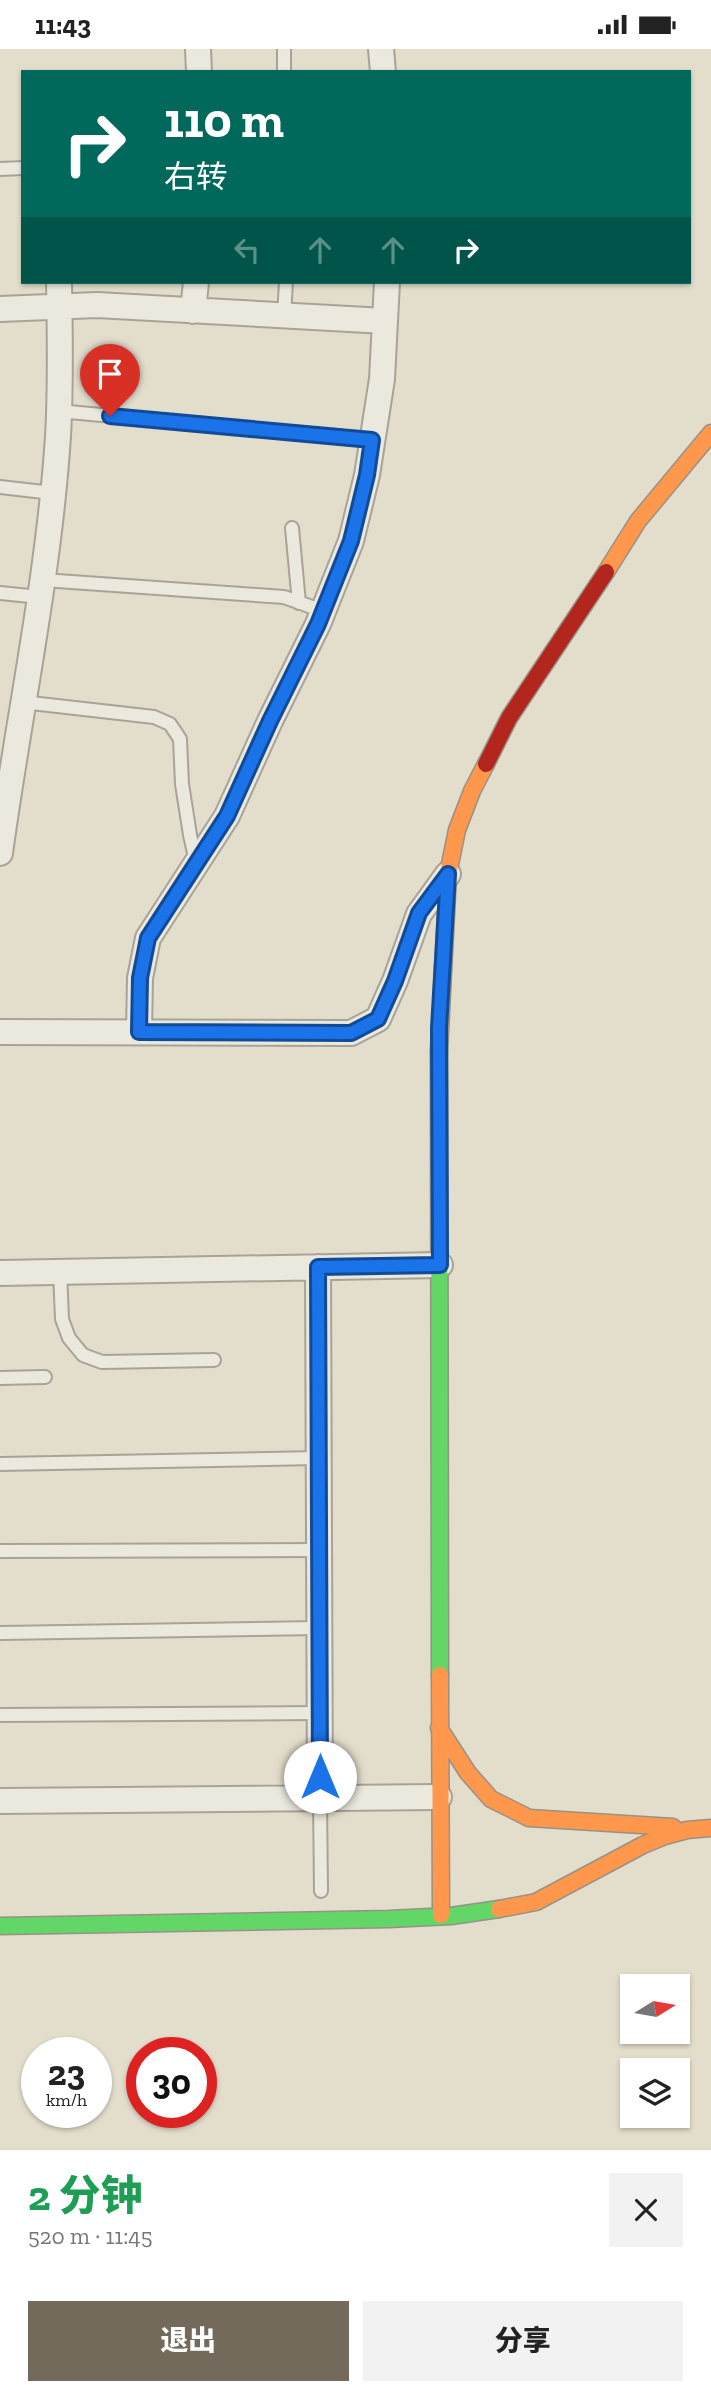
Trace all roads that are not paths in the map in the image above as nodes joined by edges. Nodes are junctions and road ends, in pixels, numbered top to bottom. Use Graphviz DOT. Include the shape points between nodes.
graph roads {
  1 [pos="198,49"];
  2 [pos="284,49"];
  3 [pos="381,49"];
  4 [pos="199,70"];
  5 [pos="285,70"];
  6 [pos="383,70"];
  7 [pos="21,168"];
  8 [pos="0,169"];
  9 [pos="196,284"];
  10 [pos="286,284"];
  11 [pos="387,284"];
  12 [pos="59,293"];
  13 [pos="0,309"];
  14 [pos="193,311"];
  15 [pos="284,316"];
  16 [pos="386,321"];
  17 [pos="58,411"];
  18 [pos="711,433"];
  19 [pos="372,440"];
  20 [pos="0,487"];
  21 [pos="52,493"];
  22 [pos="292,528"];
  23 [pos="41,589"];
  24 [pos="0,593"];
  25 [pos="299,603"];
  26 [pos="323,611"];
  27 [pos="22,702"];
  28 [pos="6,757"];
  29 [pos="0,853"];
  30 [pos="197,862"];
  31 [pos="448,874"];
  32 [pos="0,1032"];
  33 [pos="139,1032"];
  34 [pos="440,1265"];
  35 [pos="318,1267"];
  36 [pos="60,1272"];
  37 [pos="0,1273"];
  38 [pos="214,1360"];
  39 [pos="45,1377"];
  40 [pos="0,1378"];
  41 [pos="318,1458"];
  42 [pos="0,1464"];
  43 [pos="319,1550"];
  44 [pos="0,1551"];
  45 [pos="319,1628"];
  46 [pos="0,1633"];
  47 [pos="320,1713"];
  48 [pos="0,1715"];
  49 [pos="439,1728"];
  50 [pos="439,1797"];
  51 [pos="320,1798"];
  52 [pos="0,1801"];
  53 [pos="694,1828"];
  54 [pos="711,1828"];
  55 [pos="321,1891"];
  56 [pos="441,1915"];
  57 [pos="0,1926"];
  1 -- 4 [label="street"];
  2 -- 5 [label="lane"];
  3 -- 6 [label="street"];
  7 -- 8 [label="lane"];
  9 -- 14 [label="street"];
  10 -- 15 [label="lane"];
  11 -- 16 [label="street"];
  12 -- 13 [label="street"];
  12 -- 14 [label="street"];
  12 -- 17 [label="street"];
  14 -- 15 [label="street"];
  15 -- 16 [label="street"];
  16 -- 19 [label="street"];
  17 -- 19 [label="lane"];
  17 -- 21 [label="street"];
  18 -- 31 [label="street" via="638,521 509,718 472,791 457,830"];
  19 -- 26 [label="street" via="351,541"];
  20 -- 21 [label="lane"];
  21 -- 23 [label="street"];
  22 -- 25 [label="lane"];
  23 -- 24 [label="lane"];
  23 -- 25 [label="lane" via="284,597"];
  23 -- 27 [label="street"];
  25 -- 26 [label="lane"];
  26 -- 30 [label="street" via="227,816"];
  27 -- 28 [label="street"];
  27 -- 30 [label="lane" via="155,717 170,724 180,739 182,784"];
  28 -- 29 [label="street"];
  30 -- 33 [label="street" via="148,938 140,978"];
  31 -- 33 [label="street" via="419,913 378,1019 351,1033"];
  31 -- 34 [label="street" via="439,1028"];
  32 -- 33 [label="street"];
  34 -- 35 [label="street"];
  34 -- 49 [label="street"];
  35 -- 36 [label="street"];
  35 -- 41 [label="street"];
  36 -- 37 [label="street"];
  36 -- 38 [label="lane" via="62,1319 69,1338 83,1355 102,1362"];
  39 -- 40 [label="lane"];
  41 -- 42 [label="lane"];
  41 -- 43 [label="street"];
  43 -- 44 [label="lane"];
  43 -- 45 [label="street"];
  45 -- 46 [label="lane"];
  45 -- 47 [label="street"];
  47 -- 48 [label="lane"];
  47 -- 51 [label="street"];
  49 -- 50 [label="street"];
  49 -- 53 [label="street" via="491,1799 529,1818"];
  50 -- 51 [label="street"];
  50 -- 56 [label="street"];
  51 -- 52 [label="street"];
  51 -- 55 [label="lane"];
  53 -- 54 [label="street"];
  53 -- 56 [label="street" via="631,1849 588,1877 535,1902"];
  56 -- 57 [label="street"];
}
